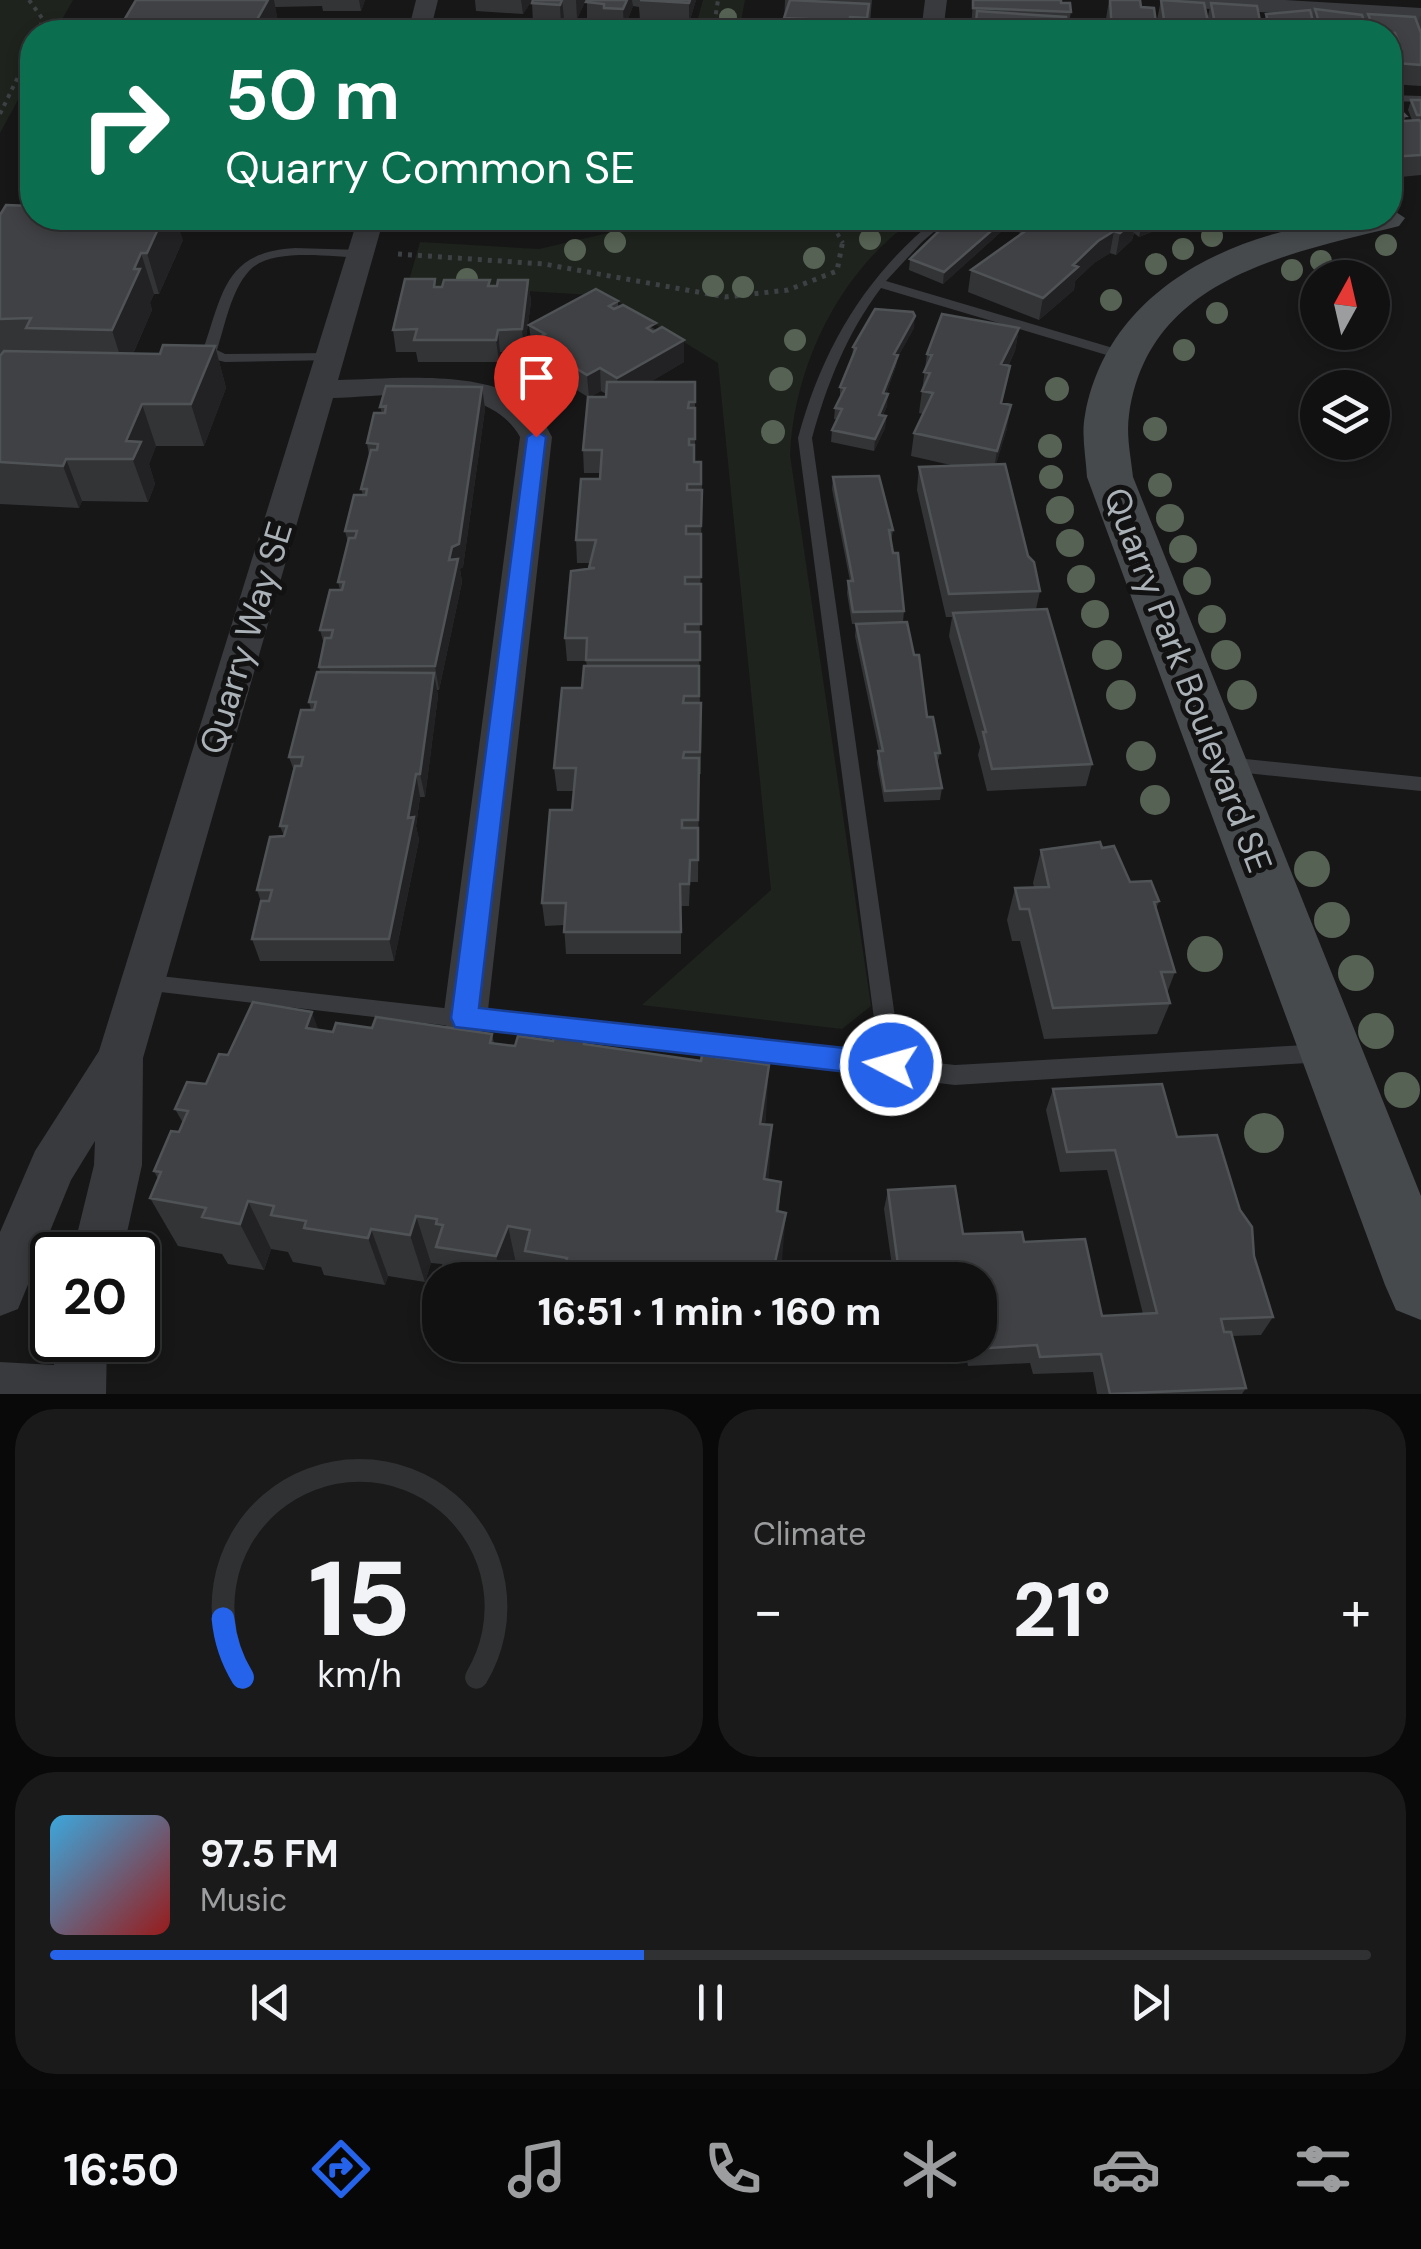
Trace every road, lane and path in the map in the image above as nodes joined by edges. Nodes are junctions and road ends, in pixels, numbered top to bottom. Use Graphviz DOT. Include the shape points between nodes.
graph roads {
  1 [pos="1178,0"];
  2 [pos="1421,14"];
  3 [pos="20,73"];
  4 [pos="0,114"];
  5 [pos="368,230"];
  6 [pos="841,230"];
  7 [pos="928,230"];
  8 [pos="1329,230"];
  9 [pos="362,254"];
  10 [pos="879,282"];
  11 [pos="1125,356"];
  12 [pos="326,373"];
  13 [pos="1216,763"];
  14 [pos="1421,784"];
  15 [pos="142,983"];
  16 [pos="464,1018"];
  17 [pos="1330,1053"];
  18 [pos="120,1058"];
  19 [pos="891,1065"];
  20 [pos="102,1232"];
  21 [pos="1421,1284"];
  22 [pos="0,1291"];
  23 [pos="80,1362"];
  24 [pos="0,1389"];
  25 [pos="63,1394"];
  26 [pos="79,1394"];
  1 -- 2 [label="street"];
  3 -- 4 [label="path"];
  5 -- 9 [label="street, Quarry Way SE"];
  6 -- 9 [label="path" via="846,251 837,271 755,296 725,297 544,264"];
  7 -- 10 [label="lane"];
  8 -- 11 [label="street, Quarry Park Boulevard SE" via="1225,264 1181,290 1146,322"];
  9 -- 12 [label="street, Quarry Way SE"];
  9 -- 12 [label="lane" via="254,257 232,280 210,350 213,356"];
  10 -- 11 [label="lane"];
  10 -- 19 [label="lane" via="837,340 805,438"];
  11 -- 13 [label="street, Quarry Park Boulevard SE" via="1105,420 1110,477"];
  12 -- 15 [label="street, Quarry Way SE"];
  12 -- 16 [label="street" via="487,392 520,408 536,437"];
  13 -- 14 [label="lane"];
  13 -- 17 [label="street, Quarry Park Boulevard SE"];
  15 -- 16 [label="lane"];
  15 -- 18 [label="street, Quarry Way SE"];
  16 -- 19 [label="lane"];
  17 -- 19 [label="lane" via="955,1075"];
  17 -- 21 [label="street, Quarry Park Boulevard SE"];
  18 -- 20 [label="street, Quarry Way SE" via="118,1165"];
  18 -- 22 [label="street, Quarry Way SE" via="52,1167"];
  23 -- 26 [label="street"];
  24 -- 25 [label="street"];
}
